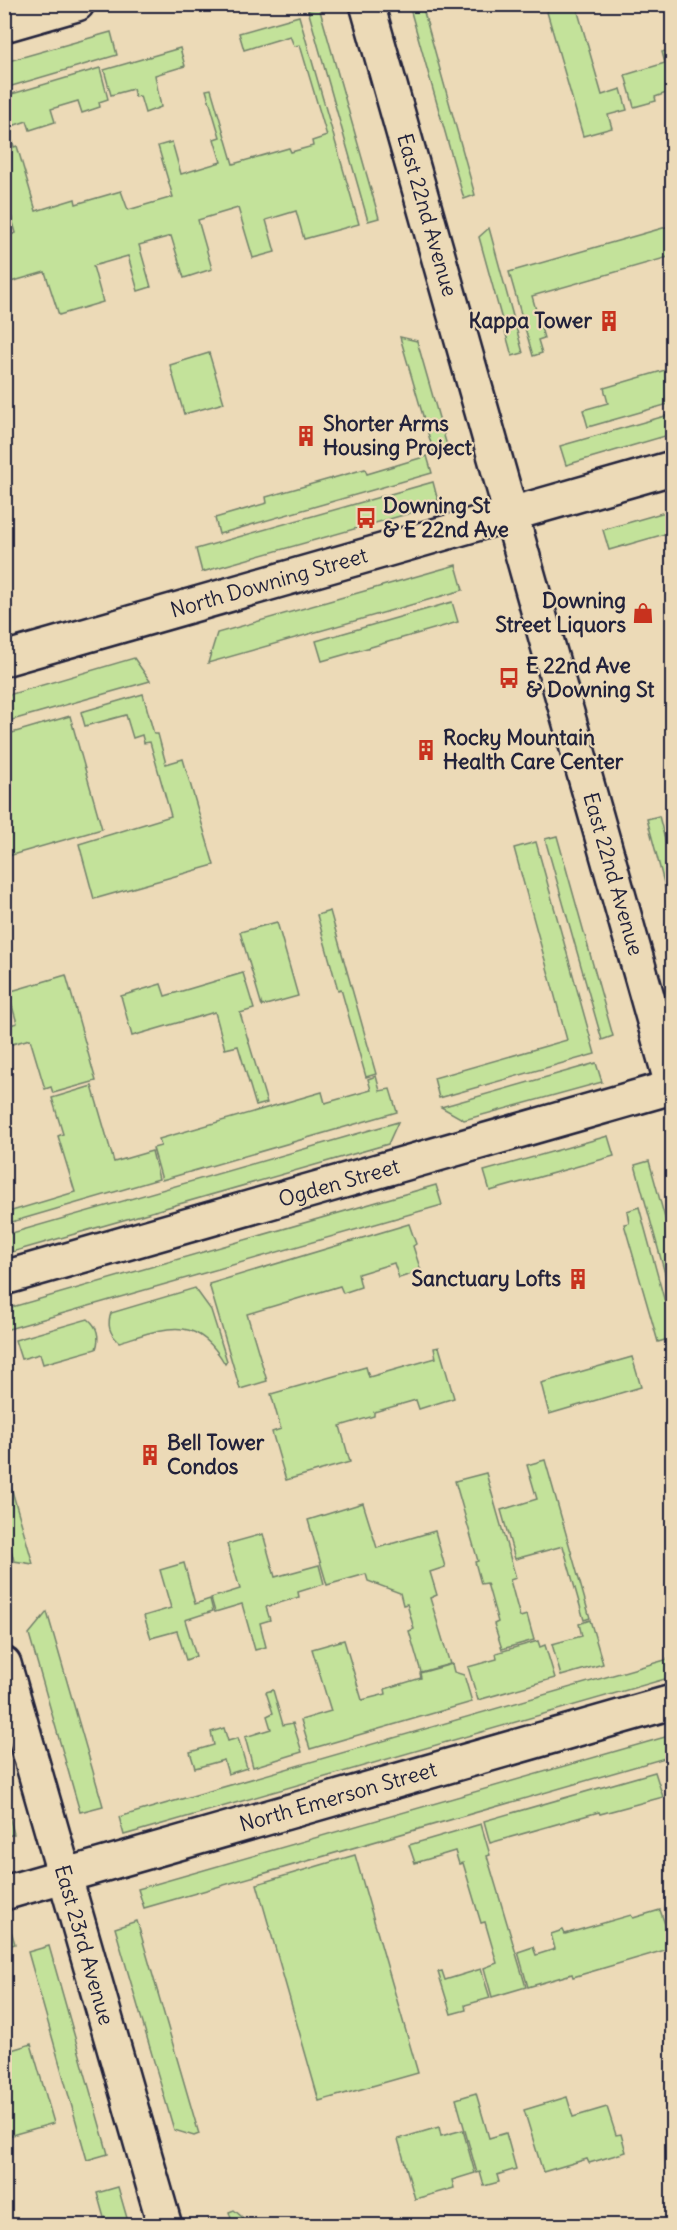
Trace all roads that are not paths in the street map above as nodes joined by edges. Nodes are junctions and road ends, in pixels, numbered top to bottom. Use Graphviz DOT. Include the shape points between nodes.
graph roads {
  1 [pos="77,4"];
  2 [pos="367,4"];
  3 [pos="4,25"];
  4 [pos="672,468"];
  5 [pos="512,514"];
  6 [pos="4,659"];
  7 [pos="672,1086"];
  8 [pos="4,1278"];
  9 [pos="4,1664"];
  10 [pos="672,1702"];
  11 [pos="64,1876"];
  12 [pos="4,1893"];
  13 [pos="165,2226"];
  1 -- 3 [label="street"];
  2 -- 5 [label="street, East 22nd Avenue"];
  4 -- 5 [label="street, North Downing Street"];
  5 -- 6 [label="street, North Downing Street"];
  5 -- 7 [label="street, East 22nd Avenue"];
  7 -- 8 [label="street, Ogden Street"];
  9 -- 11 [label="street, East 23rd Avenue"];
  10 -- 11 [label="street, North Emerson Street"];
  11 -- 12 [label="street, North Emerson Street"];
  11 -- 13 [label="street, East 23rd Avenue"];
}
